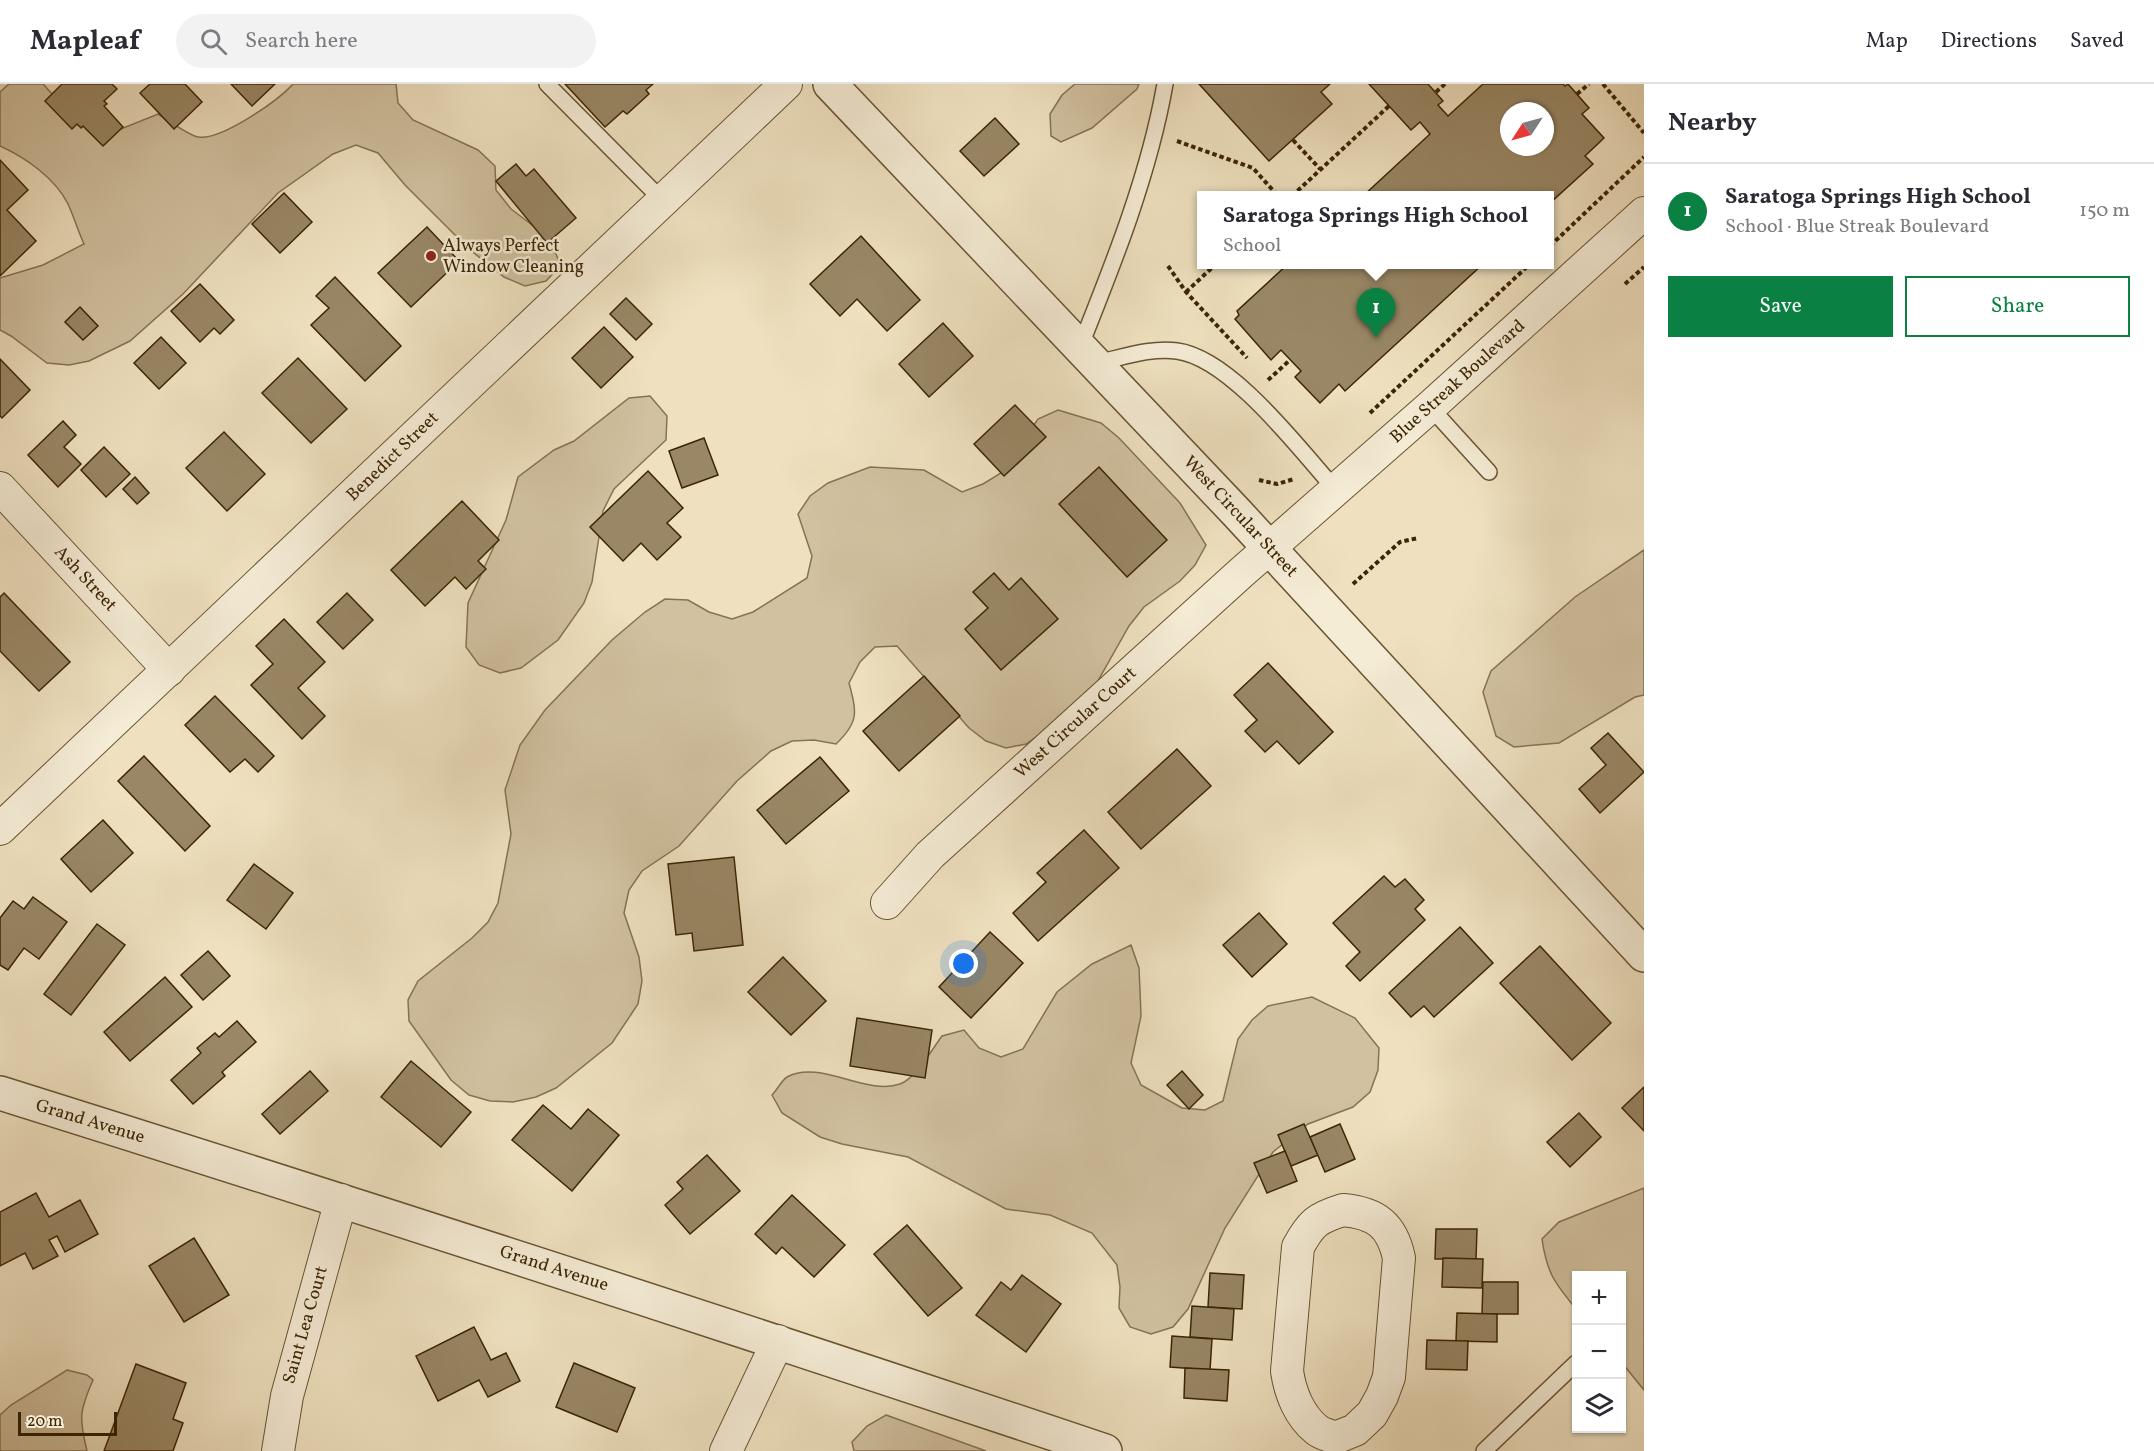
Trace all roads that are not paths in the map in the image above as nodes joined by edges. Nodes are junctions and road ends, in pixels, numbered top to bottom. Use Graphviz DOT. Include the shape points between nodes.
graph roads {
  1 [pos="547,84"];
  2 [pos="786,84"];
  3 [pos="830,84"];
  4 [pos="1165,84"];
  5 [pos="663,201"];
  6 [pos="1644,213"];
  7 [pos="1088,355"];
  8 [pos="1430,407"];
  9 [pos="1489,472"];
  10 [pos="0,488"];
  11 [pos="1336,490"];
  12 [pos="1269,548"];
  13 [pos="169,670"];
  14 [pos="0,830"];
  15 [pos="887,903"];
  16 [pos="1644,955"];
  17 [pos="0,1094"];
  18 [pos="341,1200"];
  19 [pos="778,1341"];
  20 [pos="1572,1367"];
  21 [pos="1334,1444"];
  22 [pos="278,1451"];
  23 [pos="726,1451"];
  24 [pos="1105,1451"];
  25 [pos="1484,1451"];
  1 -- 5 [label="lane"];
  2 -- 5 [label="street, Benedict Street"];
  3 -- 7 [label="street, West Circular Street"];
  4 -- 7 [label="lane"];
  5 -- 13 [label="street, Benedict Street"];
  6 -- 8 [label="street, Blue Streak Boulevard"];
  7 -- 11 [label="lane" via="1178,351 1213,364 1248,393"];
  7 -- 12 [label="street, West Circular Street"];
  8 -- 9 [label="lane"];
  8 -- 11 [label="street, Blue Streak Boulevard"];
  10 -- 13 [label="street, Ash Street"];
  11 -- 12 [label="street, Blue Streak Boulevard"];
  12 -- 15 [label="street, West Circular Court" via="938,847"];
  12 -- 16 [label="street, West Circular Street"];
  13 -- 14 [label="street, Benedict Street"];
  17 -- 18 [label="street, Grand Avenue"];
  18 -- 19 [label="street, Grand Avenue"];
  18 -- 22 [label="street, Saint Lea Court" via="286,1396"];
  19 -- 23 [label="street"];
  19 -- 24 [label="street, Grand Avenue"];
  20 -- 25 [label="lane"];
  21 -- 21 [label="street" via="1372,1414 1389,1377 1399,1258 1396,1242 1376,1218 1343,1210 1323,1216 1307,1230 1298,1247 1287,1371 1290,1389 1306,1418"];
}
